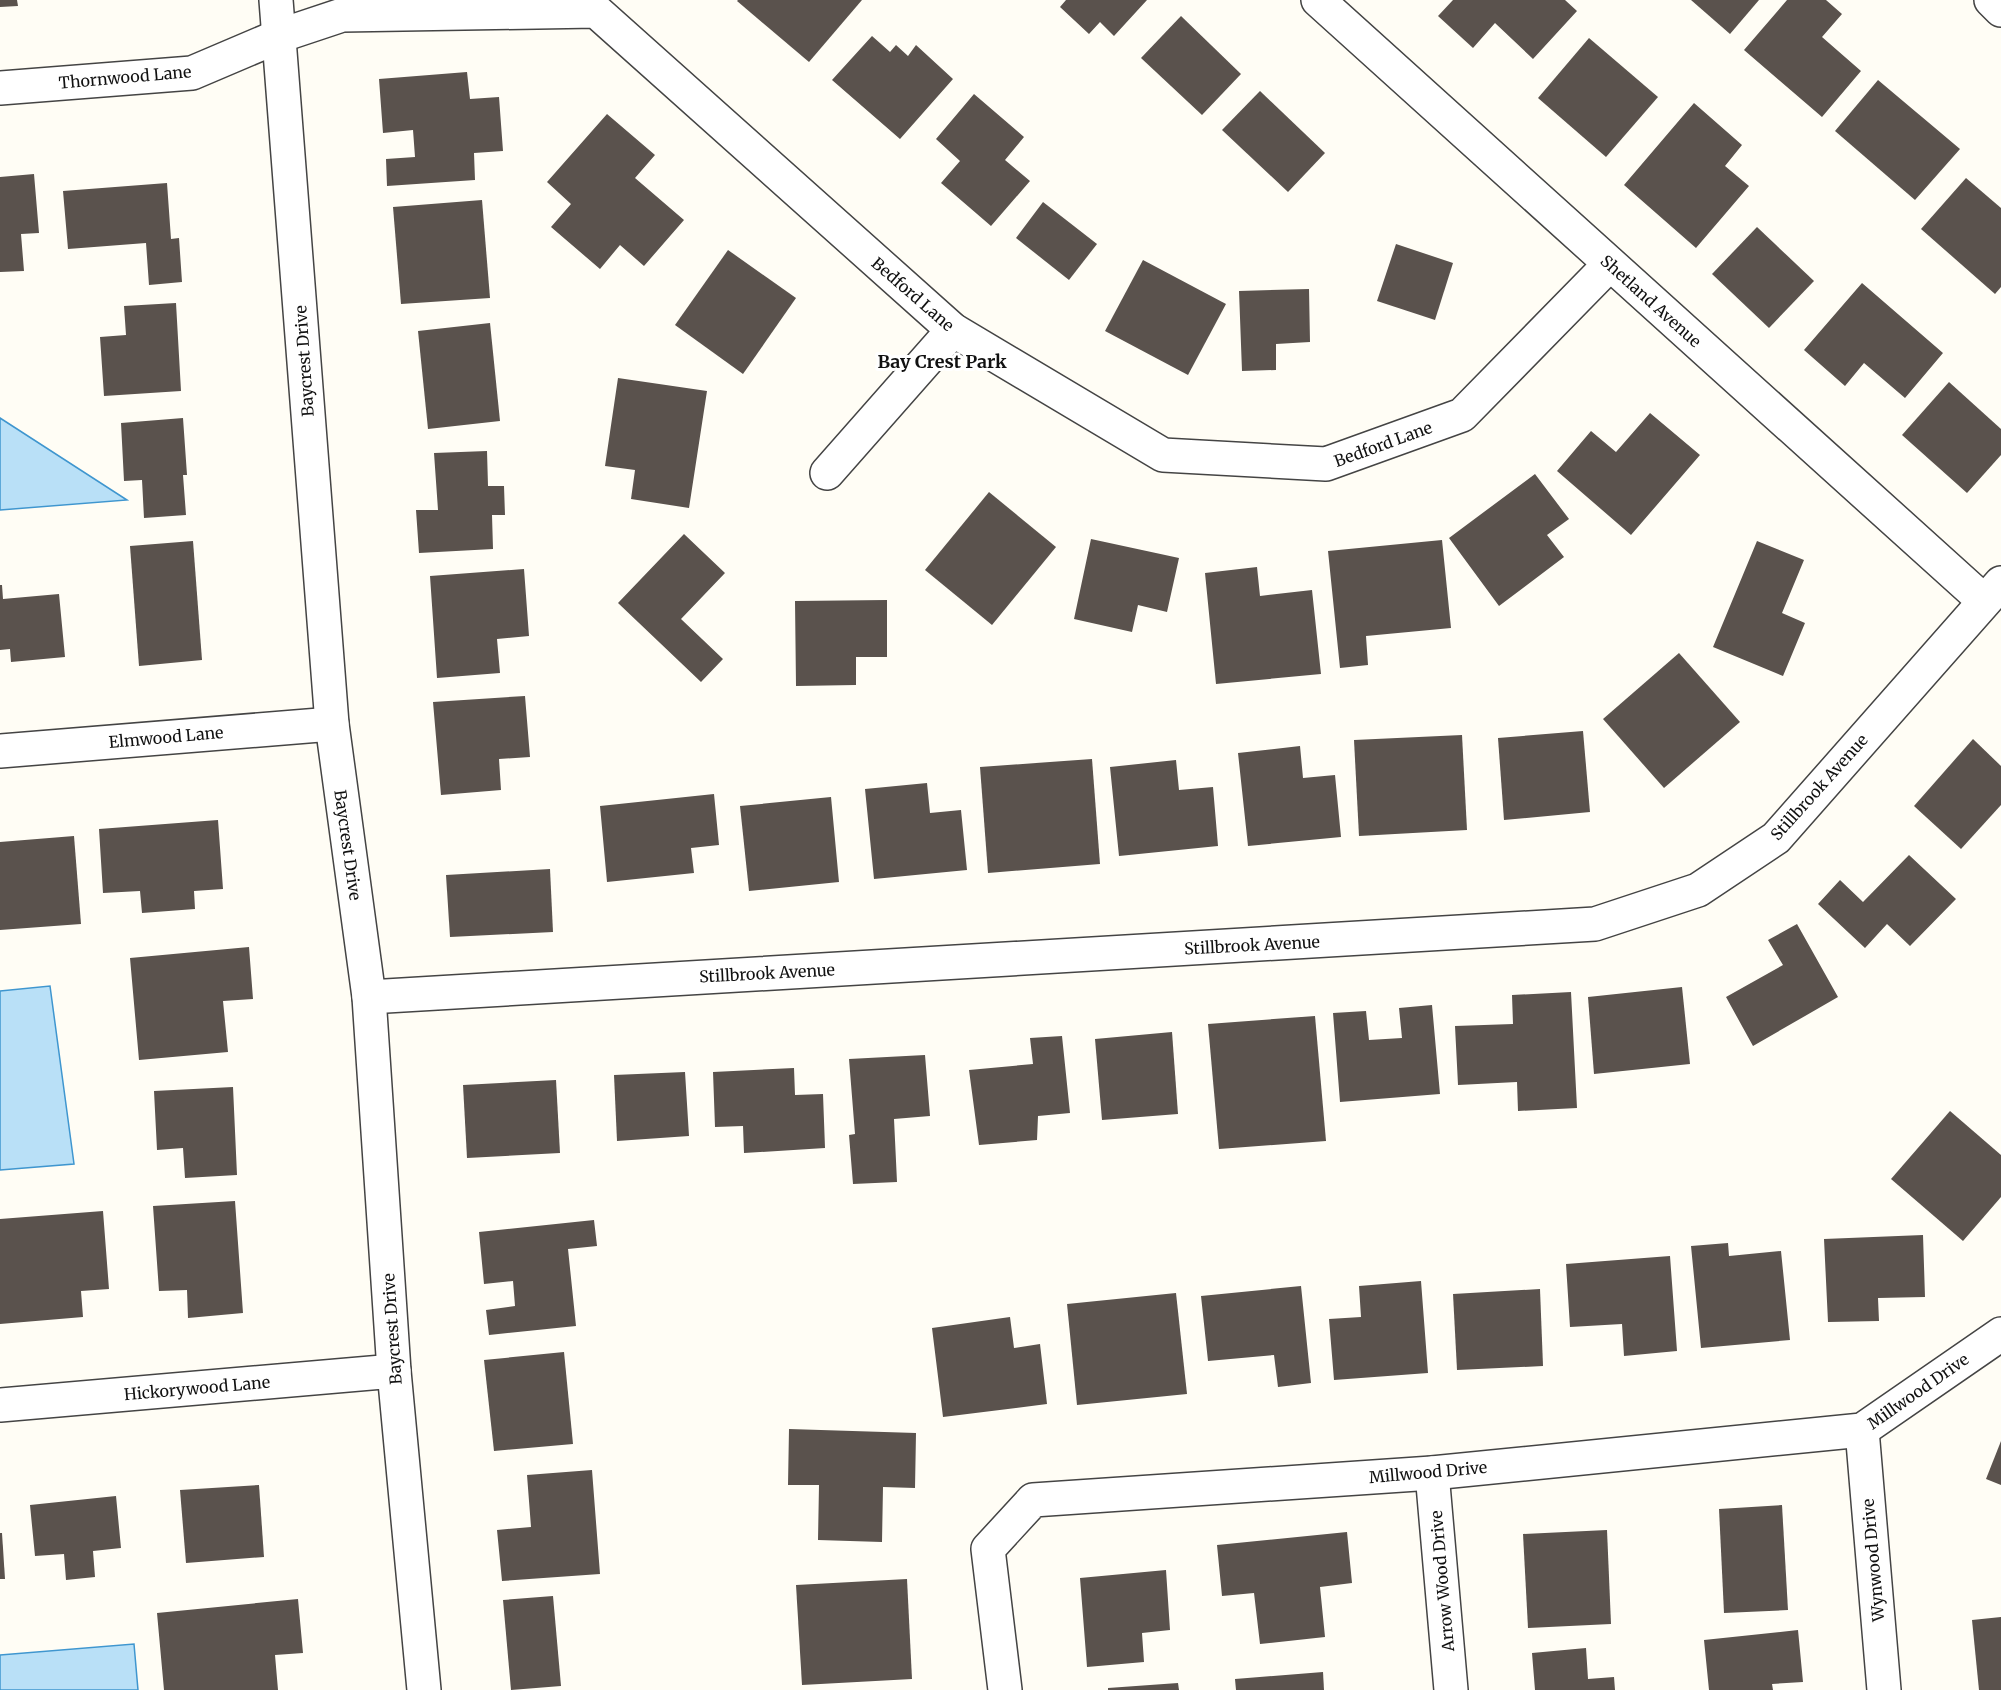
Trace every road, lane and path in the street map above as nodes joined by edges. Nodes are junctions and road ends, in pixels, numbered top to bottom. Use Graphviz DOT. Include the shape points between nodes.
graph roads {
  1 [pos="276,0"];
  2 [pos="1318,0"];
  3 [pos="1990,0"];
  4 [pos="2001,10"];
  5 [pos="279,36"];
  6 [pos="0,88"];
  7 [pos="1610,264"];
  8 [pos="953,330"];
  9 [pos="827,474"];
  10 [pos="1992,592"];
  11 [pos="332,724"];
  12 [pos="0,751"];
  13 [pos="369,997"];
  14 [pos="2001,1334"];
  15 [pos="394,1371"];
  16 [pos="0,1405"];
  17 [pos="1862,1430"];
  18 [pos="1432,1473"];
  19 [pos="424,1690"];
  20 [pos="1005,1690"];
  21 [pos="1451,1690"];
  22 [pos="1884,1690"];
  1 -- 5 [label="street, Baycrest Drive"];
  2 -- 7 [label="street, Shetland Avenue"];
  3 -- 4 [label="street"];
  5 -- 6 [label="street, Thornwood Lane" via="192,73"];
  5 -- 8 [label="street, Bedford Lane" via="342,15 596,11"];
  5 -- 11 [label="street, Baycrest Drive"];
  7 -- 8 [label="street, Bedford Lane" via="1462,415 1326,464 1163,454"];
  7 -- 10 [label="street, Shetland Avenue"];
  8 -- 9 [label="street"];
  10 -- 13 [label="street, Stillbrook Avenue" via="1776,838 1698,890 1595,924"];
  11 -- 12 [label="street, Elmwood Lane"];
  11 -- 13 [label="street, Baycrest Drive"];
  13 -- 15 [label="street, Baycrest Drive"];
  14 -- 17 [label="street, Millwood Drive"];
  15 -- 16 [label="street, Hickorywood Lane"];
  15 -- 19 [label="street, Baycrest Drive"];
  17 -- 18 [label="street, Millwood Drive"];
  17 -- 22 [label="street, Wynwood Drive"];
  18 -- 20 [label="street, Millwood Drive" via="1033,1500 988,1550"];
  18 -- 21 [label="street, Arrow Wood Drive"];
}
